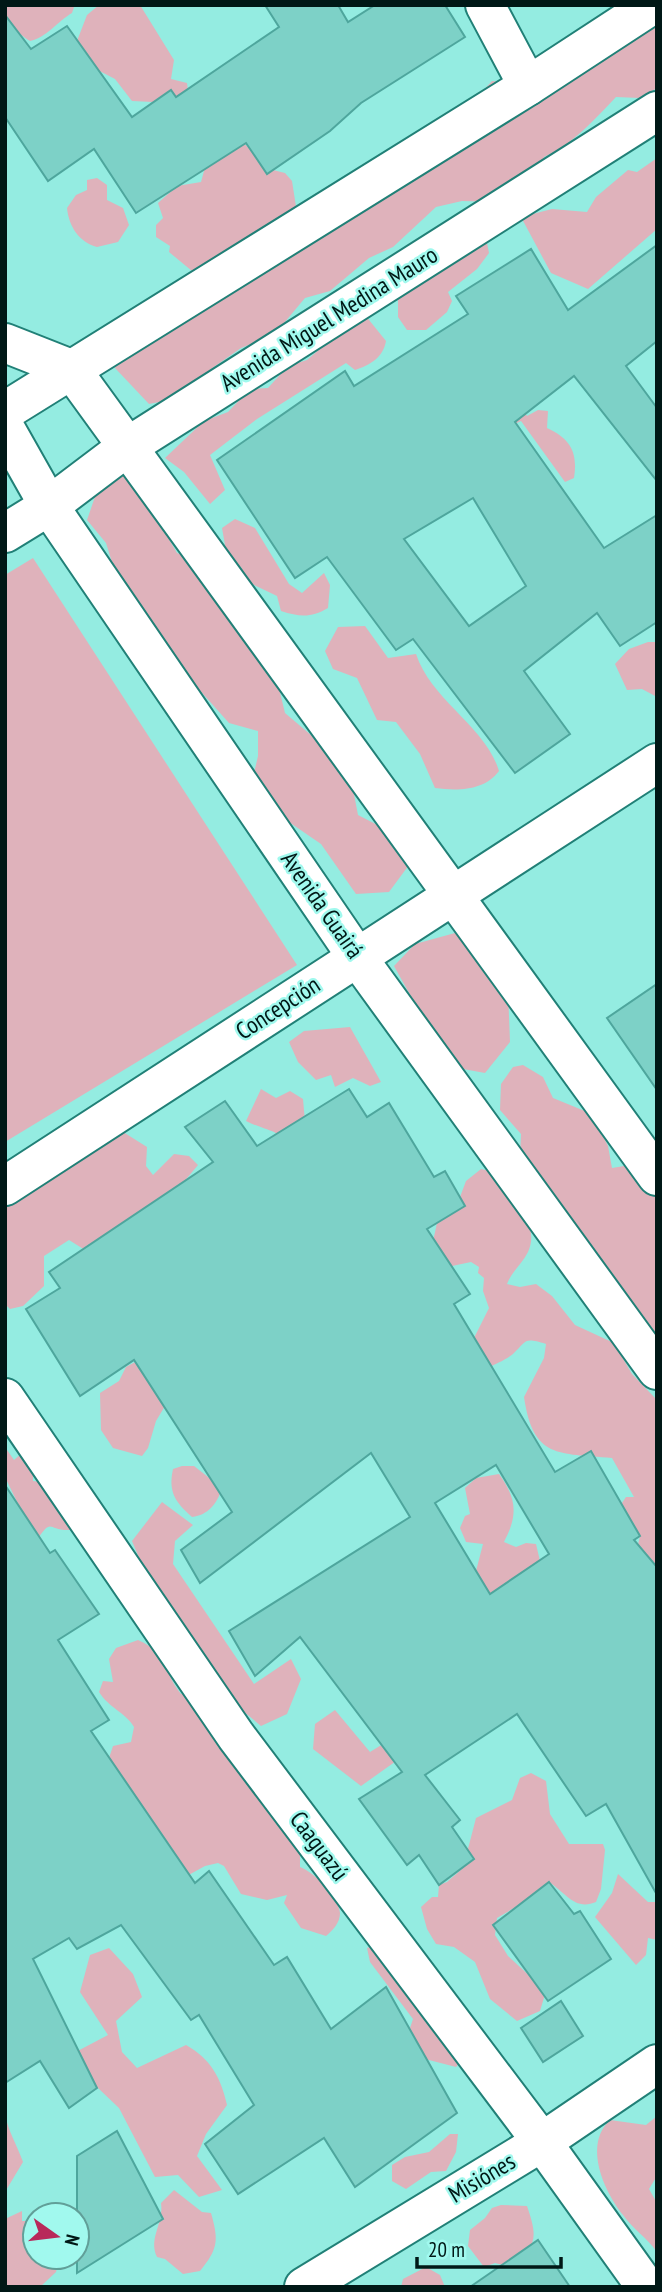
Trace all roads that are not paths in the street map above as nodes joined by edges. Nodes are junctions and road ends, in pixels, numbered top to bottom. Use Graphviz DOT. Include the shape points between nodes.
graph roads {
  1 [pos="485,5"];
  2 [pos="652,5"];
  3 [pos="528,86"];
  4 [pos="657,111"];
  5 [pos="5,343"];
  6 [pos="71,369"];
  7 [pos="5,411"];
  8 [pos="5,428"];
  9 [pos="127,447"];
  10 [pos="49,506"];
  11 [pos="5,533"];
  12 [pos="657,763"];
  13 [pos="454,894"];
  14 [pos="357,957"];
  15 [pos="657,1176"];
  16 [pos="5,1186"];
  17 [pos="657,1370"];
  18 [pos="5,1398"];
  19 [pos="657,2064"];
  20 [pos="542,2142"];
  21 [pos="304,2287"];
  22 [pos="646,2287"];
  1 -- 3 [label="street"];
  2 -- 3 [label="street"];
  3 -- 6 [label="street"];
  4 -- 9 [label="street, Avenida Miguel Medina Mauro"];
  5 -- 6 [label="street"];
  6 -- 7 [label="street"];
  6 -- 9 [label="street"];
  8 -- 10 [label="street, Avenida Guairá"];
  9 -- 10 [label="street, Avenida Miguel Medina Mauro"];
  9 -- 13 [label="street"];
  10 -- 11 [label="street, Avenida Miguel Medina Mauro"];
  10 -- 14 [label="street, Avenida Guairá"];
  12 -- 13 [label="street, Concepción"];
  13 -- 14 [label="street, Concepción"];
  13 -- 15 [label="street"];
  14 -- 16 [label="street, Concepción"];
  14 -- 17 [label="street, Avenida Guairá"];
  18 -- 20 [label="street, Caaguazú" via="236,1736"];
  19 -- 20 [label="street, Misiónes"];
  20 -- 21 [label="street, Misiónes"];
  20 -- 22 [label="street, Caaguazú"];
}
